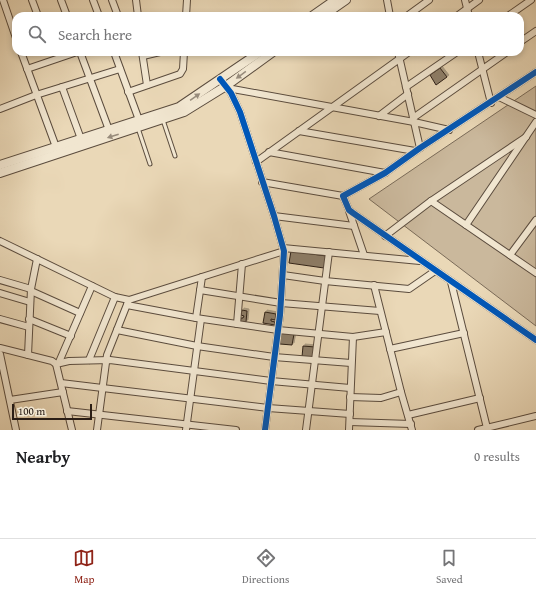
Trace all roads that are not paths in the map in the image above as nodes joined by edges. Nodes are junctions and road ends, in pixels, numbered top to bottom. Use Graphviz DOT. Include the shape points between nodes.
graph roads {
  1 [pos="3,0"];
  2 [pos="32,0"];
  3 [pos="61,0"];
  4 [pos="92,0"];
  5 [pos="112,0"];
  6 [pos="136,0"];
  7 [pos="187,0"];
  8 [pos="335,0"];
  9 [pos="346,0"];
  10 [pos="387,0"];
  11 [pos="429,0"];
  12 [pos="465,0"];
  13 [pos="478,0"];
  14 [pos="531,0"];
  15 [pos="467,8"];
  16 [pos="3,9"];
  17 [pos="36,12"];
  18 [pos="66,12"];
  19 [pos="97,12"];
  20 [pos="116,12"];
  21 [pos="138,12"];
  22 [pos="186,12"];
  23 [pos="318,12"];
  24 [pos="329,12"];
  25 [pos="389,12"];
  26 [pos="412,12"];
  27 [pos="462,12"];
  28 [pos="468,12"];
  29 [pos="514,12"];
  30 [pos="12,29"];
  31 [pos="536,31"];
  32 [pos="524,39"];
  33 [pos="22,56"];
  34 [pos="53,56"];
  35 [pos="66,56"];
  36 [pos="82,56"];
  37 [pos="115,56"];
  38 [pos="143,56"];
  39 [pos="184,56"];
  40 [pos="254,56"];
  41 [pos="268,56"];
  42 [pos="398,56"];
  43 [pos="399,56"];
  44 [pos="451,56"];
  45 [pos="479,56"];
  46 [pos="502,56"];
  47 [pos="54,60"];
  48 [pos="27,69"];
  49 [pos="120,69"];
  50 [pos="483,70"];
  51 [pos="536,72"];
  52 [pos="90,78"];
  53 [pos="220,79"];
  54 [pos="147,85"];
  55 [pos="62,87"];
  56 [pos="227,87"];
  57 [pos="406,87"];
  58 [pos="128,92"];
  59 [pos="408,94"];
  60 [pos="36,95"];
  61 [pos="499,97"];
  62 [pos="491,103"];
  63 [pos="333,107"];
  64 [pos="0,110"];
  65 [pos="536,115"];
  66 [pos="379,116"];
  67 [pos="163,120"];
  68 [pos="414,120"];
  69 [pos="536,122"];
  70 [pos="138,124"];
  71 [pos="109,130"];
  72 [pos="449,130"];
  73 [pos="299,131"];
  74 [pos="526,137"];
  75 [pos="81,139"];
  76 [pos="56,147"];
  77 [pos="417,150"];
  78 [pos="269,152"];
  79 [pos="175,156"];
  80 [pos="256,162"];
  81 [pos="150,164"];
  82 [pos="0,165"];
  83 [pos="0,173"];
  84 [pos="385,173"];
  85 [pos="262,182"];
  86 [pos="344,196"];
  87 [pos="431,201"];
  88 [pos="349,210"];
  89 [pos="274,216"];
  90 [pos="536,220"];
  91 [pos="466,225"];
  92 [pos="354,226"];
  93 [pos="385,236"];
  94 [pos="0,241"];
  95 [pos="283,250"];
  96 [pos="329,252"];
  97 [pos="364,256"];
  98 [pos="510,256"];
  99 [pos="37,259"];
  100 [pos="421,261"];
  101 [pos="242,264"];
  102 [pos="435,271"];
  103 [pos="536,273"];
  104 [pos="283,275"];
  105 [pos="202,277"];
  106 [pos="0,280"];
  107 [pos="325,281"];
  108 [pos="451,282"];
  109 [pos="374,285"];
  110 [pos="92,286"];
  111 [pos="31,290"];
  112 [pos="200,290"];
  113 [pos="0,294"];
  114 [pos="240,296"];
  115 [pos="115,297"];
  116 [pos="30,302"];
  117 [pos="128,302"];
  118 [pos="281,303"];
  119 [pos="322,307"];
  120 [pos="380,311"];
  121 [pos="80,313"];
  122 [pos="198,318"];
  123 [pos="0,319"];
  124 [pos="29,319"];
  125 [pos="237,324"];
  126 [pos="29,327"];
  127 [pos="117,330"];
  128 [pos="278,330"];
  129 [pos="386,332"];
  130 [pos="318,333"];
  131 [pos="464,333"];
  132 [pos="71,336"];
  133 [pos="353,337"];
  134 [pos="536,340"];
  135 [pos="197,346"];
  136 [pos="0,348"];
  137 [pos="390,349"];
  138 [pos="0,354"];
  139 [pos="28,355"];
  140 [pos="274,357"];
  141 [pos="88,360"];
  142 [pos="106,360"];
  143 [pos="315,360"];
  144 [pos="58,363"];
  145 [pos="352,363"];
  146 [pos="193,372"];
  147 [pos="271,382"];
  148 [pos="61,383"];
  149 [pos="312,386"];
  150 [pos="102,388"];
  151 [pos="350,388"];
  152 [pos="63,392"];
  153 [pos="401,392"];
  154 [pos="350,398"];
  155 [pos="480,398"];
  156 [pos="190,399"];
  157 [pos="10,400"];
  158 [pos="268,408"];
  159 [pos="67,411"];
  160 [pos="308,411"];
  161 [pos="350,414"];
  162 [pos="408,414"];
  163 [pos="100,415"];
  164 [pos="536,416"];
  165 [pos="350,422"];
  166 [pos="186,427"];
  167 [pos="412,427"];
  168 [pos="487,428"];
  169 [pos="16,430"];
  170 [pos="72,430"];
  171 [pos="97,430"];
  172 [pos="236,430"];
  173 [pos="265,430"];
  174 [pos="306,430"];
  175 [pos="349,430"];
  176 [pos="478,430"];
  1 -- 16 [label="street"];
  2 -- 17 [label="street"];
  3 -- 18 [label="street"];
  4 -- 19 [label="street"];
  5 -- 20 [label="street"];
  6 -- 21 [label="street"];
  7 -- 22 [label="street"];
  8 -- 23 [label="street"];
  9 -- 24 [label="street"];
  10 -- 25 [label="street"];
  11 -- 26 [label="street"];
  12 -- 15 [label="street"];
  13 -- 15 [label="street"];
  14 -- 29 [label="street"];
  15 -- 27 [label="street"];
  15 -- 28 [label="street"];
  16 -- 30 [label="street"];
  31 -- 32 [label="street"];
  33 -- 48 [label="street"];
  34 -- 47 [label="street"];
  35 -- 47 [label="street"];
  36 -- 52 [label="street"];
  37 -- 49 [label="street"];
  38 -- 54 [label="street"];
  39 -- 54 [label="street" via="180,74"];
  40 -- 53 [label="street"];
  41 -- 56 [label="street, one-way"];
  42 -- 63 [label="street"];
  43 -- 57 [label="street"];
  44 -- 57 [label="street"];
  45 -- 50 [label="street"];
  46 -- 50 [label="street"];
  47 -- 48 [label="street"];
  48 -- 60 [label="street"];
  49 -- 52 [label="street"];
  49 -- 58 [label="street"];
  50 -- 62 [label="street"];
  50 -- 68 [label="street"];
  51 -- 61 [label="street"];
  52 -- 55 [label="street"];
  52 -- 71 [label="street"];
  53 -- 56 [label="street"];
  70 -- 53 [label="street, one-way" via="178,107"];
  54 -- 58 [label="street"];
  55 -- 60 [label="street"];
  55 -- 75 [label="street"];
  56 -- 63 [label="street"];
  56 -- 67 [label="street" via="184,112"];
  56 -- 80 [label="street" via="240,112"];
  57 -- 59 [label="street"];
  58 -- 70 [label="street"];
  59 -- 66 [label="street"];
  59 -- 68 [label="street"];
  60 -- 64 [label="street"];
  60 -- 76 [label="street"];
  61 -- 62 [label="street"];
  61 -- 65 [label="street"];
  62 -- 72 [label="street"];
  63 -- 66 [label="street"];
  63 -- 73 [label="street"];
  66 -- 68 [label="street"];
  67 -- 70 [label="street"];
  67 -- 79 [label="lane"];
  68 -- 72 [label="street"];
  68 -- 77 [label="street"];
  69 -- 74 [label="street"];
  70 -- 71 [label="street"];
  70 -- 81 [label="lane"];
  70 -- 83 [label="street, one-way"];
  71 -- 75 [label="street"];
  72 -- 77 [label="street"];
  73 -- 77 [label="street"];
  73 -- 78 [label="street"];
  74 -- 87 [label="street"];
  74 -- 91 [label="street"];
  75 -- 76 [label="street"];
  76 -- 82 [label="street"];
  77 -- 84 [label="street"];
  78 -- 80 [label="street"];
  78 -- 84 [label="street"];
  80 -- 85 [label="street"];
  84 -- 86 [label="street"];
  85 -- 86 [label="street"];
  85 -- 89 [label="street"];
  86 -- 88 [label="street"];
  87 -- 91 [label="street"];
  87 -- 93 [label="street"];
  88 -- 92 [label="street"];
  88 -- 93 [label="street"];
  89 -- 92 [label="street"];
  89 -- 95 [label="street"];
  90 -- 98 [label="street"];
  91 -- 98 [label="street"];
  92 -- 97 [label="street"];
  93 -- 100 [label="street"];
  94 -- 99 [label="street"];
  95 -- 96 [label="street"];
  95 -- 101 [label="street"];
  95 -- 104 [label="street"];
  96 -- 97 [label="street"];
  96 -- 107 [label="street"];
  97 -- 100 [label="street"];
  98 -- 103 [label="street"];
  99 -- 110 [label="street"];
  99 -- 111 [label="street"];
  100 -- 102 [label="street"];
  101 -- 105 [label="street"];
  101 -- 114 [label="street"];
  102 -- 108 [label="street"];
  102 -- 109 [label="street" via="409,289"];
  104 -- 107 [label="street"];
  104 -- 118 [label="street"];
  105 -- 112 [label="street"];
  105 -- 117 [label="street"];
  106 -- 111 [label="street"];
  107 -- 109 [label="street"];
  107 -- 119 [label="street"];
  108 -- 131 [label="street"];
  108 -- 134 [label="street"];
  109 -- 120 [label="street"];
  110 -- 115 [label="street"];
  110 -- 121 [label="street"];
  111 -- 116 [label="street"];
  111 -- 121 [label="street"];
  112 -- 114 [label="street"];
  112 -- 122 [label="street"];
  113 -- 116 [label="street"];
  114 -- 118 [label="street"];
  114 -- 125 [label="street"];
  115 -- 117 [label="street"];
  115 -- 141 [label="street"];
  116 -- 124 [label="street"];
  117 -- 122 [label="street"];
  117 -- 127 [label="street"];
  118 -- 119 [label="street"];
  118 -- 128 [label="street"];
  119 -- 120 [label="street"];
  119 -- 130 [label="street"];
  120 -- 129 [label="street"];
  121 -- 132 [label="street"];
  122 -- 125 [label="street"];
  122 -- 135 [label="street"];
  123 -- 126 [label="street"];
  124 -- 126 [label="street"];
  124 -- 132 [label="street"];
  125 -- 128 [label="street"];
  126 -- 139 [label="street"];
  127 -- 135 [label="street"];
  127 -- 142 [label="street"];
  128 -- 130 [label="street"];
  128 -- 140 [label="street"];
  129 -- 133 [label="street"];
  129 -- 137 [label="street"];
  130 -- 133 [label="street"];
  130 -- 143 [label="street"];
  131 -- 137 [label="street"];
  131 -- 155 [label="street"];
  132 -- 144 [label="street"];
  133 -- 145 [label="street"];
  135 -- 140 [label="street"];
  135 -- 146 [label="street"];
  136 -- 139 [label="street"];
  137 -- 153 [label="street"];
  138 -- 157 [label="street"];
  139 -- 144 [label="street"];
  140 -- 143 [label="street"];
  140 -- 147 [label="street"];
  141 -- 142 [label="street"];
  141 -- 144 [label="street"];
  142 -- 146 [label="street"];
  142 -- 150 [label="street"];
  143 -- 145 [label="street"];
  143 -- 149 [label="street"];
  144 -- 148 [label="street"];
  145 -- 151 [label="street"];
  146 -- 147 [label="street"];
  146 -- 156 [label="street"];
  147 -- 149 [label="street"];
  147 -- 158 [label="street"];
  148 -- 150 [label="street"];
  148 -- 152 [label="street"];
  149 -- 151 [label="street"];
  149 -- 160 [label="street"];
  150 -- 156 [label="street"];
  150 -- 163 [label="street"];
  151 -- 154 [label="street"];
  152 -- 157 [label="street"];
  152 -- 159 [label="street"];
  153 -- 154 [label="street" via="381,398"];
  153 -- 162 [label="street"];
  154 -- 161 [label="street"];
  155 -- 162 [label="street"];
  155 -- 168 [label="street"];
  156 -- 158 [label="street"];
  156 -- 166 [label="street"];
  157 -- 169 [label="street"];
  158 -- 160 [label="street"];
  158 -- 173 [label="street"];
  159 -- 163 [label="street"];
  159 -- 170 [label="street"];
  160 -- 161 [label="street"];
  160 -- 174 [label="street"];
  161 -- 165 [label="street"];
  162 -- 167 [label="street"];
  163 -- 166 [label="street"];
  163 -- 171 [label="street"];
  164 -- 168 [label="street"];
  165 -- 167 [label="street"];
  165 -- 175 [label="street"];
  166 -- 172 [label="street"];
  168 -- 176 [label="street"];
}
